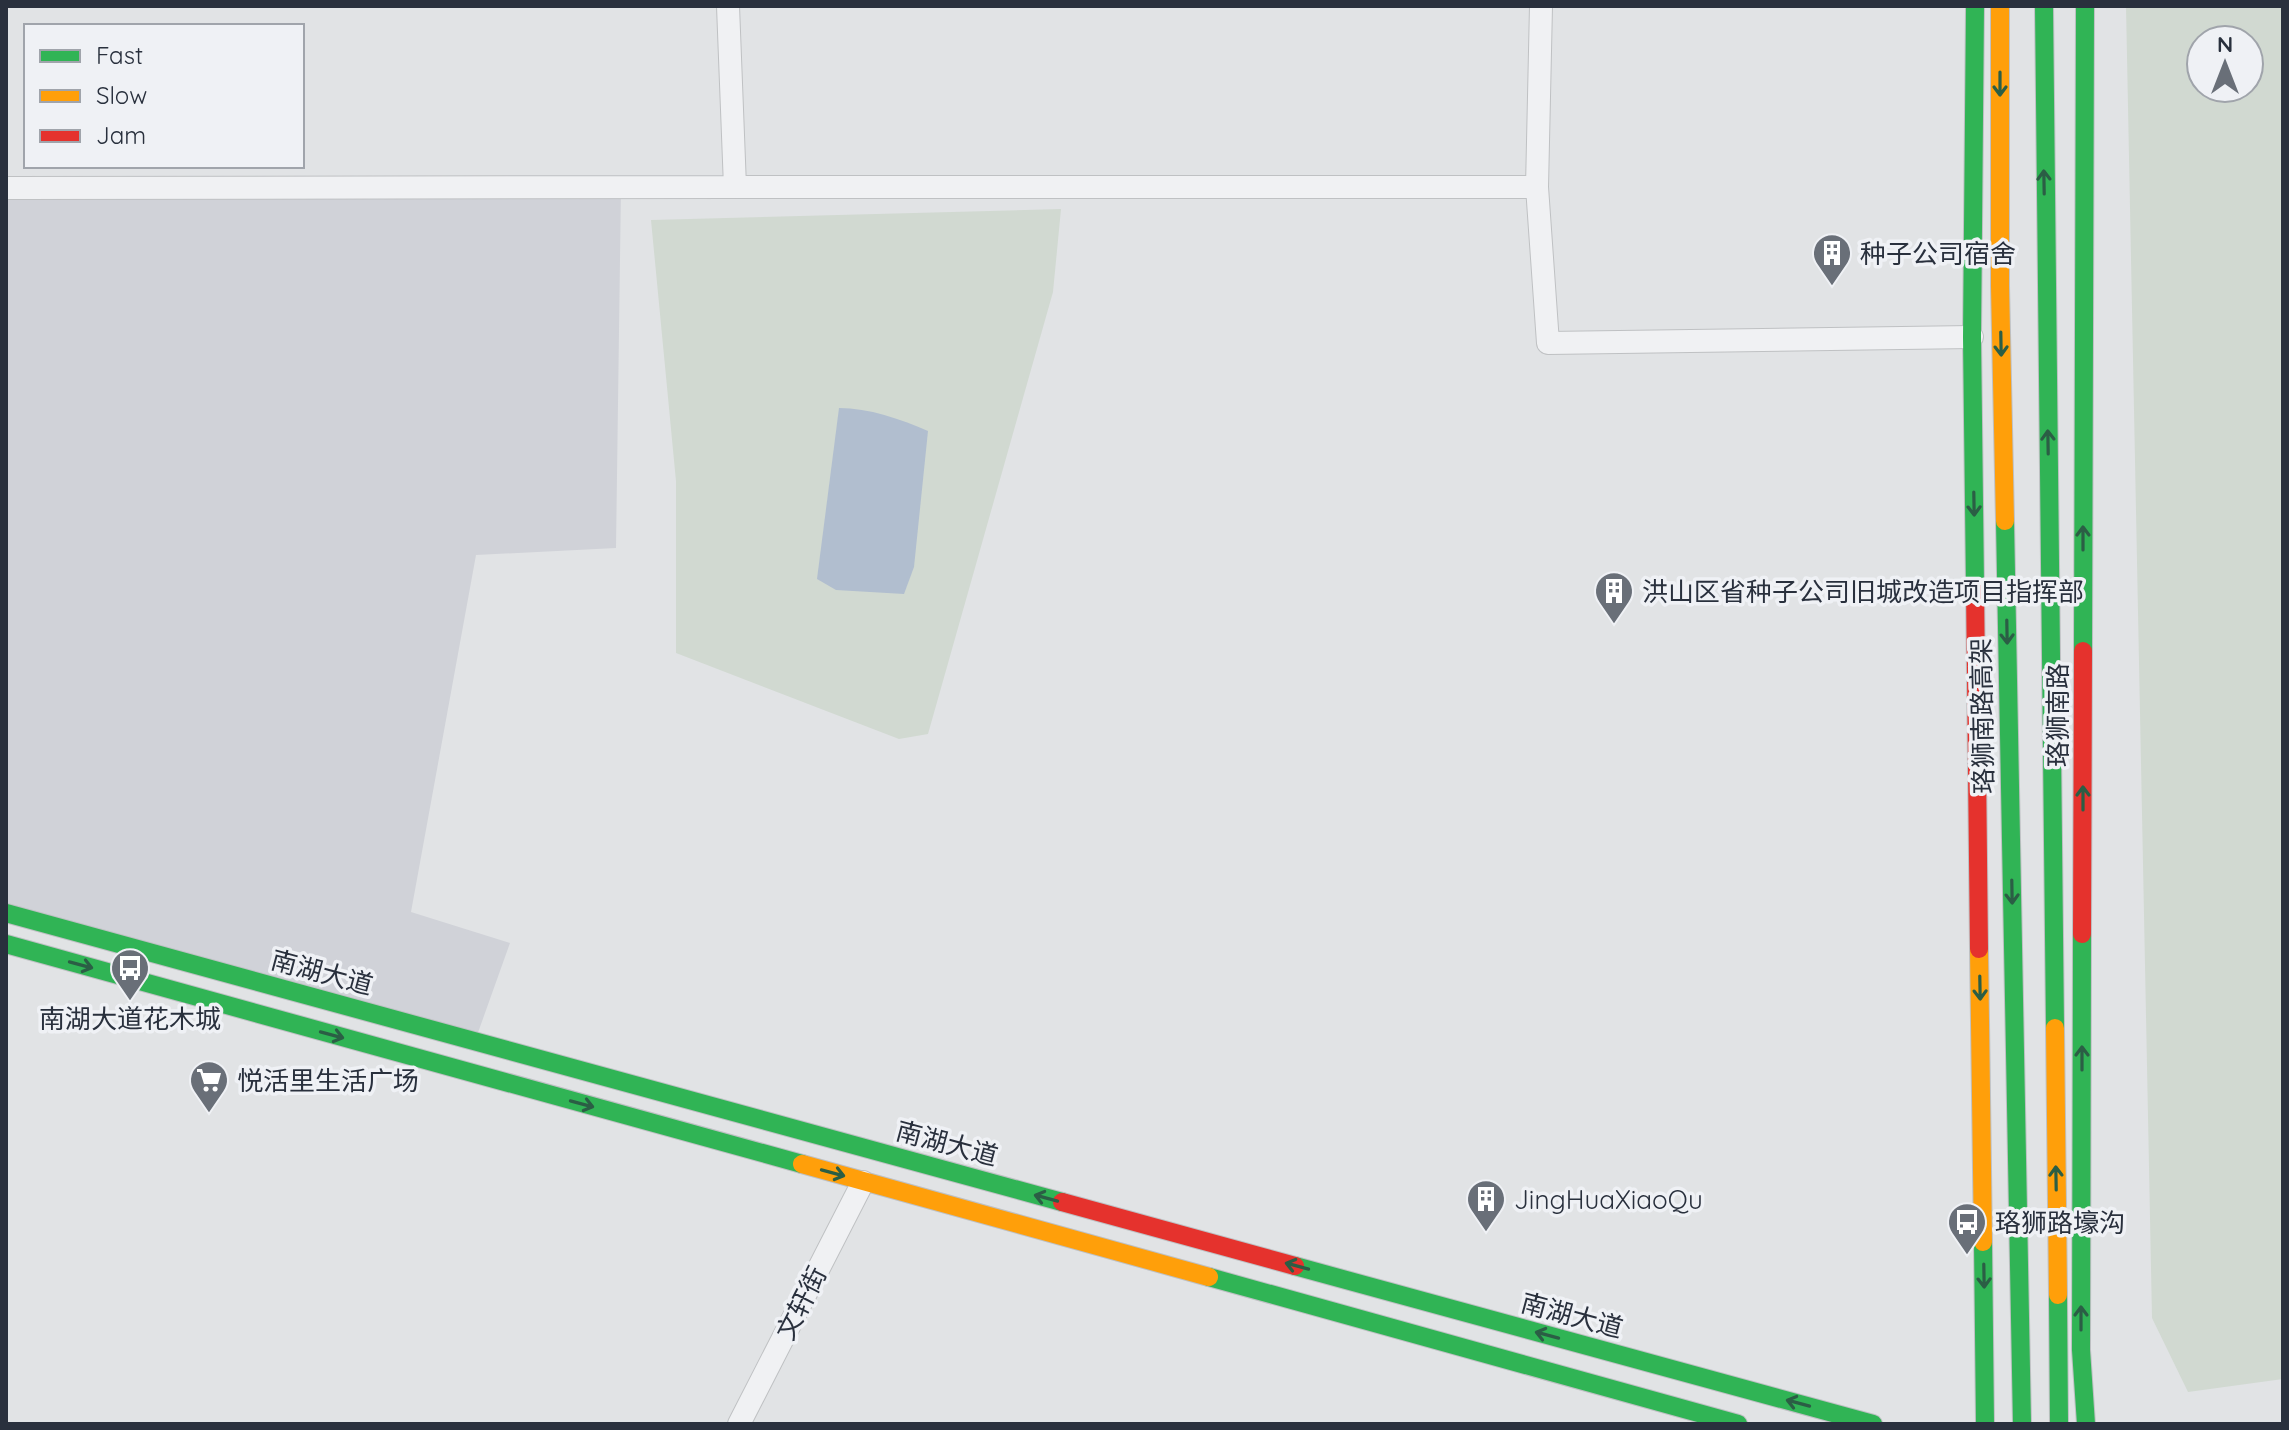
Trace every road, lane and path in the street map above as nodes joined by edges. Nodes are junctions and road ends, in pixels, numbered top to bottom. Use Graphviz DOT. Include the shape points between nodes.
graph roads {
  1 [pos="728,6"];
  2 [pos="1541,6"];
  3 [pos="1975,6"];
  4 [pos="2000,6"];
  5 [pos="2044,6"];
  6 [pos="2085,6"];
  7 [pos="735,187"];
  8 [pos="1537,187"];
  9 [pos="6,188"];
  10 [pos="2000,286"];
  11 [pos="1972,337"];
  12 [pos="6,913"];
  13 [pos="6,944"];
  14 [pos="863,1182"];
  15 [pos="1985,1389"];
  16 [pos="2095,1422"];
  17 [pos="739,1424"];
  18 [pos="1738,1424"];
  19 [pos="1873,1424"];
  20 [pos="1972,1424"];
  21 [pos="1985,1424"];
  22 [pos="2022,1424"];
  23 [pos="2059,1424"];
  1 -- 7 [label="street"];
  2 -- 8 [label="street"];
  3 -- 10 [label="main road"];
  3 -- 11 [label="main road"];
  4 -- 10 [label="main road, 珞狮南路高架, one-way"];
  23 -- 5 [label="main road, one-way"];
  16 -- 6 [label="main road, 珞狮南路, one-way" via="2081,1350"];
  7 -- 8 [label="street"];
  7 -- 9 [label="street"];
  8 -- 11 [label="street" via="1548,343"];
  10 -- 22 [label="main road, 珞狮南路高架, one-way"];
  11 -- 15 [label="main road, one-way"];
  19 -- 12 [label="main road, 南湖大道, one-way"];
  13 -- 14 [label="main road, one-way"];
  14 -- 17 [label="street, 文轩街"];
  14 -- 18 [label="main road"];
  15 -- 20 [label="main road"];
  15 -- 21 [label="main road"];
}
